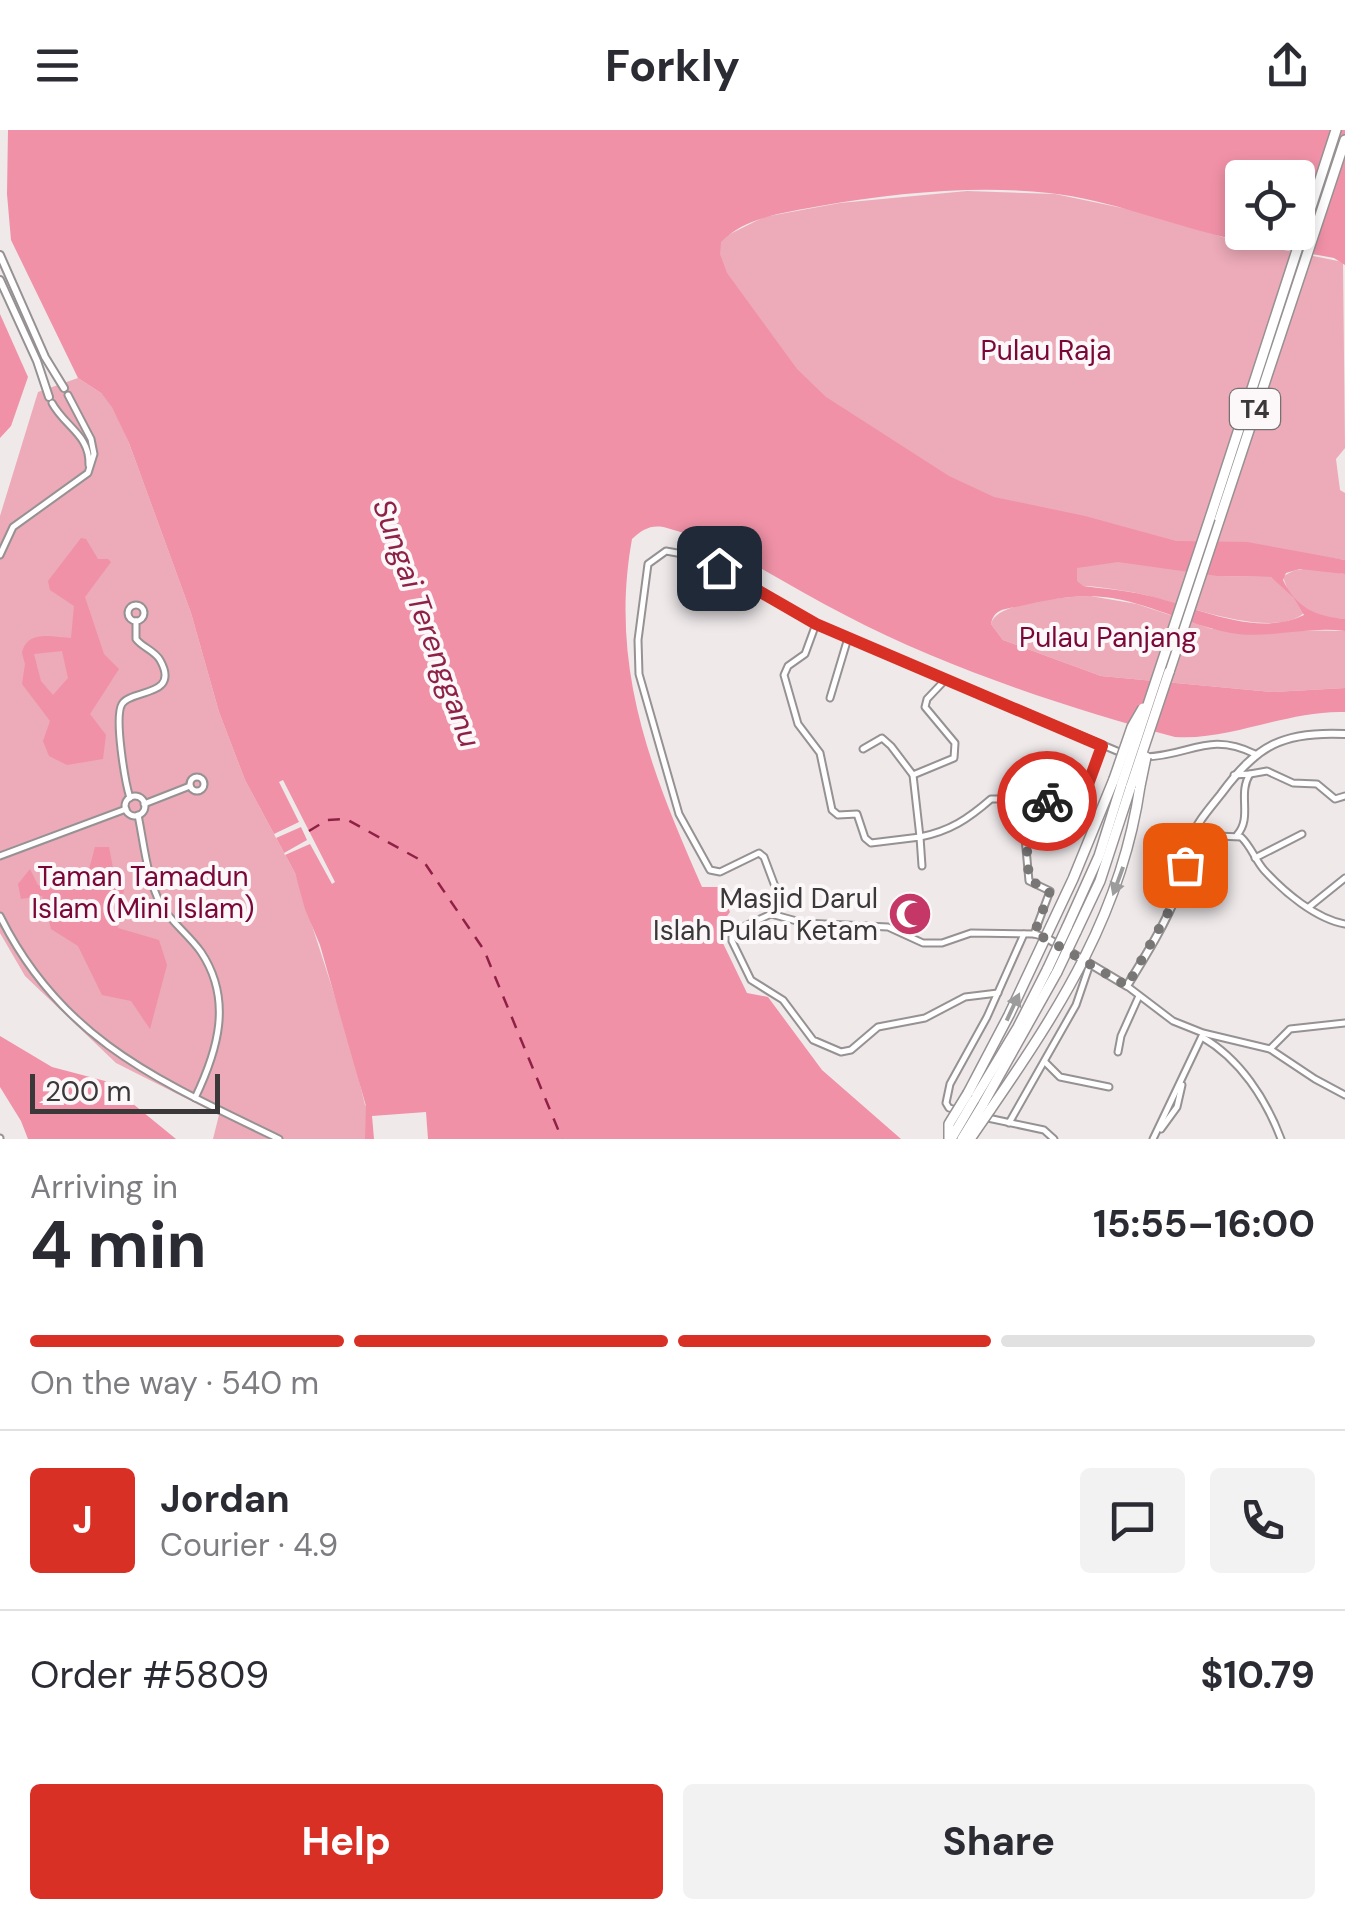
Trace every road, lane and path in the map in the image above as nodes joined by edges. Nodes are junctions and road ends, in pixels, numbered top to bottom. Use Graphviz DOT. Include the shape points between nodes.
graph roads {
  1 [pos="1336,130"];
  2 [pos="1345,140"];
  3 [pos="0,256"];
  4 [pos="0,280"];
  5 [pos="1287,295"];
  6 [pos="66,392"];
  7 [pos="50,400"];
  8 [pos="88,473"];
  9 [pos="1214,520"];
  10 [pos="0,555"];
  11 [pos="136,621"];
  12 [pos="816,624"];
  13 [pos="848,638"];
  14 [pos="946,679"];
  15 [pos="830,698"];
  16 [pos="1345,734"];
  17 [pos="1102,746"];
  18 [pos="863,749"];
  19 [pos="1255,754"];
  20 [pos="913,774"];
  21 [pos="1250,774"];
  22 [pos="1234,776"];
  23 [pos="1127,784"];
  24 [pos="190,786"];
  25 [pos="1345,796"];
  26 [pos="130,798"];
  27 [pos="144,804"];
  28 [pos="126,809"];
  29 [pos="1019,810"];
  30 [pos="138,815"];
  31 [pos="1237,834"];
  32 [pos="1302,834"];
  33 [pos="1192,836"];
  34 [pos="920,837"];
  35 [pos="0,856"];
  36 [pos="1255,858"];
  37 [pos="922,866"];
  38 [pos="1345,878"];
  39 [pos="1309,907"];
  40 [pos="771,914"];
  41 [pos="0,916"];
  42 [pos="1345,924"];
  43 [pos="1024,934"];
  44 [pos="1040,936"];
  45 [pos="1087,962"];
  46 [pos="1127,986"];
  47 [pos="998,993"];
  48 [pos="1140,996"];
  49 [pos="1345,1023"];
  50 [pos="1202,1035"];
  51 [pos="1270,1049"];
  52 [pos="1118,1052"];
  53 [pos="1045,1062"];
  54 [pos="1108,1087"];
  55 [pos="1345,1095"];
  56 [pos="195,1098"];
  57 [pos="979,1102"];
  58 [pos="1008,1123"];
  59 [pos="1154,1138"];
  60 [pos="278,1139"];
  61 [pos="950,1139"];
  62 [pos="962,1139"];
  63 [pos="970,1139"];
  64 [pos="1054,1139"];
  65 [pos="1281,1139"];
  1 -- 5 [label="highway, T4"];
  2 -- 5 [label="highway, T4"];
  3 -- 6 [label="street"];
  4 -- 7 [label="street"];
  5 -- 9 [label="highway, T4"];
  6 -- 8 [label="street" via="91,439"];
  7 -- 8 [label="street" via="86,442"];
  8 -- 10 [label="street" via="13,527"];
  9 -- 23 [label="highway, T4, bridge"];
  9 -- 23 [label="highway, T4, bridge"];
  11 -- 26 [label="street" via="136,639 157,656 163,672 154,692 127,698 119,709"];
  12 -- 13 [label="street"];
  12 -- 34 [label="street" via="806,654 788,666 784,682 798,724 820,753 832,810 857,814 871,843"];
  12 -- 40 [label="street" via="682,552 660,553 646,572 639,674 680,814 716,873 762,854 779,897"];
  13 -- 14 [label="street"];
  13 -- 15 [label="street"];
  14 -- 17 [label="street"];
  14 -- 20 [label="street" via="925,707 957,753"];
  16 -- 19 [label="street" via="1309,734"];
  17 -- 19 [label="street" via="1148,758 1225,742"];
  17 -- 29 [label="street" via="1083,798"];
  18 -- 20 [label="street" via="882,738"];
  19 -- 22 [label="street"];
  20 -- 34 [label="street"];
  21 -- 22 [label="street"];
  21 -- 25 [label="street" via="1270,772 1292,783 1316,784 1335,799"];
  21 -- 31 [label="street" via="1242,788 1245,822"];
  22 -- 33 [label="street"];
  23 -- 44 [label="highway"];
  23 -- 45 [label="highway, one-way" via="1131,840"];
  23 -- 57 [label="highway, T4, bridge" via="1100,881"];
  24 -- 27 [label="street"];
  26 -- 27 [label="street"];
  26 -- 28 [label="street"];
  27 -- 30 [label="street"];
  28 -- 30 [label="street"];
  28 -- 35 [label="street"];
  29 -- 34 [label="street" via="1009,798 991,800 969,819"];
  29 -- 44 [label="street" via="1029,880 1050,891"];
  30 -- 56 [label="street" via="160,902 202,954 221,1004 216,1049"];
  31 -- 33 [label="street"];
  31 -- 36 [label="street"];
  32 -- 36 [label="street"];
  33 -- 46 [label="street" via="1176,895"];
  34 -- 37 [label="street"];
  36 -- 39 [label="street"];
  38 -- 39 [label="street"];
  39 -- 42 [label="street"];
  40 -- 43 [label="street" via="881,926 923,943"];
  40 -- 47 [label="street" via="734,929 732,941 751,980 777,994 826,1048 851,1050 878,1027 926,1018 965,997"];
  41 -- 56 [label="street" via="38,979 81,1025 126,1061"];
  43 -- 44 [label="street"];
  43 -- 47 [label="street"];
  44 -- 45 [label="street"];
  57 -- 44 [label="highway, one-way"];
  45 -- 46 [label="street"];
  45 -- 53 [label="street" via="1076,1005"];
  45 -- 57 [label="highway" via="1048,1027"];
  46 -- 48 [label="street"];
  47 -- 58 [label="street" via="946,1103"];
  48 -- 50 [label="street"];
  48 -- 52 [label="street"];
  49 -- 51 [label="street" via="1290,1029"];
  50 -- 51 [label="street"];
  50 -- 59 [label="street"];
  50 -- 65 [label="street" via="1259,1094"];
  51 -- 55 [label="street"];
  53 -- 54 [label="street" via="1060,1076"];
  53 -- 58 [label="street"];
  56 -- 60 [label="street"];
  57 -- 61 [label="highway, bridge" via="949,1124"];
  57 -- 62 [label="highway, T4, bridge"];
  57 -- 63 [label="highway, bridge"];
  58 -- 64 [label="street" via="1044,1130"];
}
